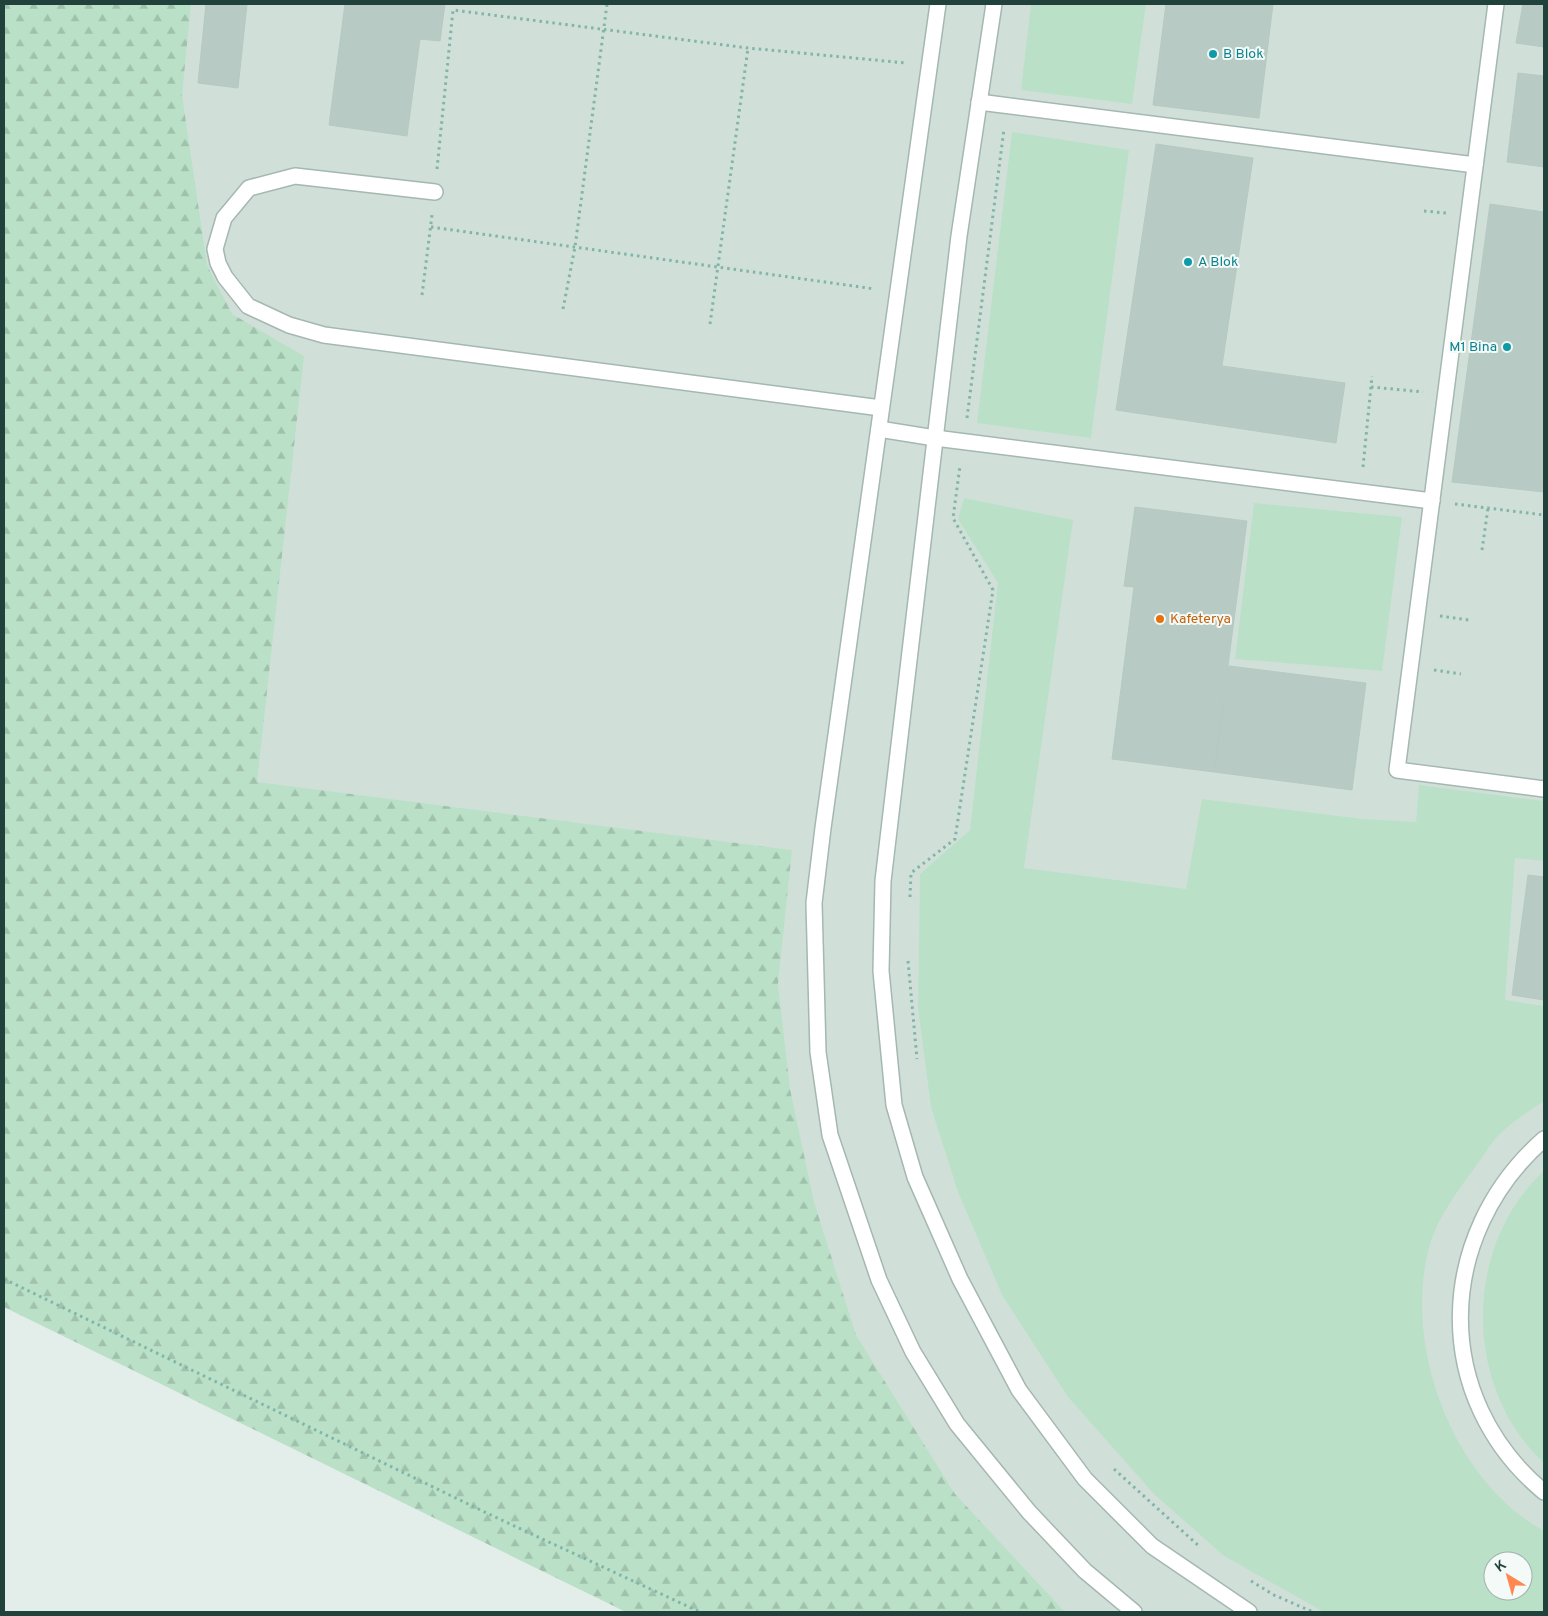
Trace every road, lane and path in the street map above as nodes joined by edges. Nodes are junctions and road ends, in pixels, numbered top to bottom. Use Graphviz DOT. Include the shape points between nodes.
graph roads {
  1 [pos="607,4"];
  2 [pos="938,4"];
  3 [pos="994,4"];
  4 [pos="1496,4"];
  5 [pos="603,30"];
  6 [pos="748,48"];
  7 [pos="930,65"];
  8 [pos="979,102"];
  9 [pos="1007,106"];
  10 [pos="1475,166"];
  11 [pos="435,192"];
  12 [pos="431,228"];
  13 [pos="574,247"];
  14 [pos="717,267"];
  15 [pos="898,292"];
  16 [pos="422,295"];
  17 [pos="563,309"];
  18 [pos="710,324"];
  19 [pos="1372,376"];
  20 [pos="1371,387"];
  21 [pos="1446,395"];
  22 [pos="881,408"];
  23 [pos="879,429"];
  24 [pos="935,438"];
  25 [pos="964,442"];
  26 [pos="1361,492"];
  27 [pos="1432,501"];
  28 [pos="1488,508"];
  29 [pos="1544,515"];
  30 [pos="1482,550"];
  31 [pos="1544,789"];
  32 [pos="910,902"];
  33 [pos="908,960"];
  34 [pos="918,1068"];
  35 [pos="1544,1139"];
  36 [pos="4,1279"];
  37 [pos="1107,1463"];
  38 [pos="1544,1492"];
  39 [pos="1206,1552"];
  40 [pos="1248,1579"];
  41 [pos="700,1612"];
  42 [pos="1134,1612"];
  43 [pos="1249,1612"];
  44 [pos="1313,1612"];
  1 -- 5 [label="path"];
  2 -- 7 [label="street"];
  3 -- 8 [label="street"];
  4 -- 10 [label="street"];
  5 -- 6 [label="path"];
  5 -- 11 [label="path" via="453,10"];
  5 -- 13 [label="path"];
  6 -- 7 [label="path"];
  6 -- 14 [label="path"];
  7 -- 15 [label="street"];
  8 -- 9 [label="street"];
  8 -- 24 [label="street"];
  9 -- 10 [label="street"];
  9 -- 25 [label="path"];
  10 -- 21 [label="street"];
  11 -- 12 [label="path"];
  11 -- 22 [label="street" via="295,176 249,188 224,218 215,249 218,263 225,278 248,306 289,325 324,335"];
  12 -- 13 [label="path"];
  12 -- 16 [label="path"];
  13 -- 14 [label="path"];
  13 -- 17 [label="path"];
  14 -- 15 [label="path"];
  14 -- 18 [label="path"];
  15 -- 22 [label="street"];
  19 -- 20 [label="path"];
  20 -- 21 [label="path"];
  20 -- 26 [label="path"];
  21 -- 27 [label="street"];
  22 -- 23 [label="street"];
  23 -- 24 [label="street"];
  23 -- 42 [label="street" via="814,904 818,1052 830,1135 879,1280 912,1352 957,1424 1029,1512 1085,1571"];
  24 -- 25 [label="street"];
  24 -- 43 [label="street" via="883,881 881,971 894,1105 915,1177 960,1279 1019,1390 1085,1479 1152,1546"];
  25 -- 26 [label="street"];
  25 -- 32 [label="path" via="953,518 993,590 955,839 911,873"];
  26 -- 27 [label="street"];
  27 -- 28 [label="path"];
  27 -- 31 [label="street" via="1397,770"];
  28 -- 29 [label="path"];
  28 -- 30 [label="path"];
  33 -- 34 [label="path"];
  35 -- 38 [label="street" via="1522,1158 1496,1192 1476,1232 1463,1274 1460,1318 1464,1361 1477,1404 1498,1442 1525,1476"];
  36 -- 41 [label="path" via="495,1517"];
  37 -- 39 [label="path"];
  40 -- 44 [label="path"];
}
